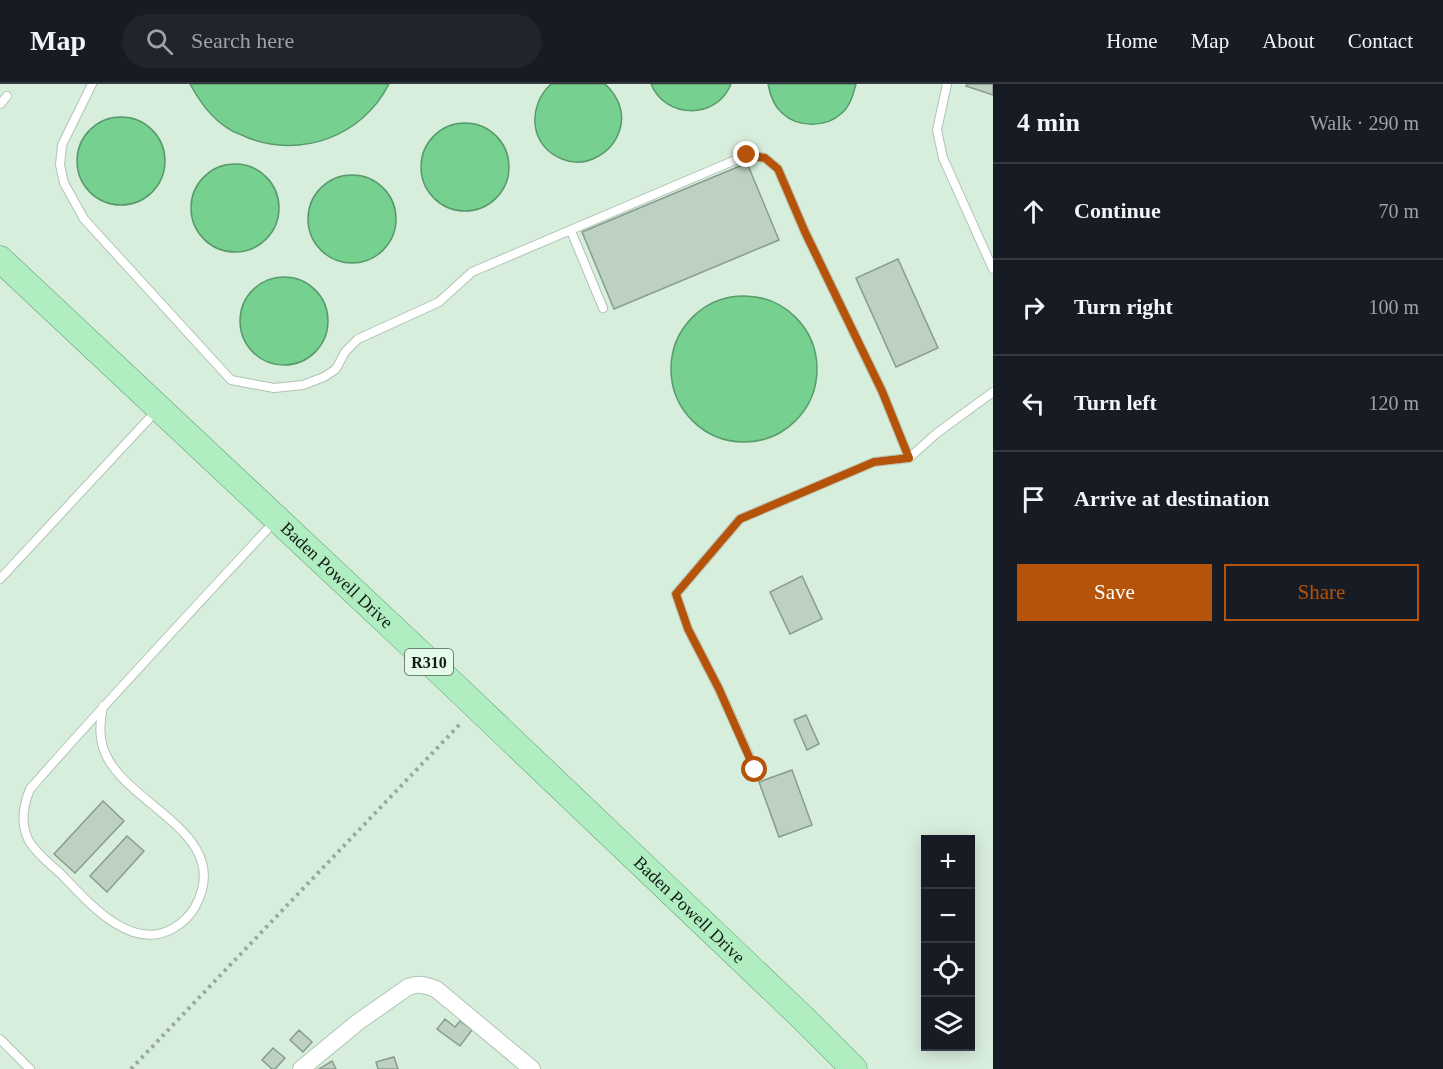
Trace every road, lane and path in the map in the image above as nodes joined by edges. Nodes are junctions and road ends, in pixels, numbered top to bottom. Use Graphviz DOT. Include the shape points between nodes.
graph roads {
  1 [pos="92,84"];
  2 [pos="946,84"];
  3 [pos="7,96"];
  4 [pos="0,104"];
  5 [pos="571,231"];
  6 [pos="0,259"];
  7 [pos="993,269"];
  8 [pos="603,308"];
  9 [pos="993,392"];
  10 [pos="159,409"];
  11 [pos="909,458"];
  12 [pos="277,519"];
  13 [pos="0,578"];
  14 [pos="103,706"];
  15 [pos="477,707"];
  16 [pos="755,770"];
  17 [pos="0,1039"];
  18 [pos="30,1069"];
  19 [pos="131,1069"];
  20 [pos="301,1069"];
  21 [pos="532,1069"];
  22 [pos="854,1069"];
  1 -- 5 [label="lane" via="62,145 60,165 64,183 84,219 231,380 274,388 303,385 324,377 336,369 358,339 439,302 472,272"];
  2 -- 7 [label="lane" via="937,130 943,158"];
  3 -- 4 [label="lane"];
  5 -- 8 [label="lane"];
  5 -- 11 [label="lane" via="747,155 765,158 778,169 882,391"];
  6 -- 10 [label="main road, Baden Powell Drive / R310"];
  9 -- 11 [label="lane"];
  10 -- 12 [label="main road, Baden Powell Drive / R310"];
  10 -- 13 [label="lane"];
  11 -- 16 [label="lane" via="874,462 740,519 676,594 688,629"];
  12 -- 14 [label="lane"];
  12 -- 15 [label="main road, Baden Powell Drive / R310"];
  14 -- 14 [label="lane" via="101,741 107,757 187,836 200,854 204,873 201,894 181,924 168,931 150,934 111,921 30,842 24,826 23,806 30,789"];
  15 -- 19 [label="path"];
  15 -- 22 [label="main road, Baden Powell Drive / R310"];
  17 -- 18 [label="lane"];
  20 -- 21 [label="street" via="408,987 424,984 436,989"];
}
